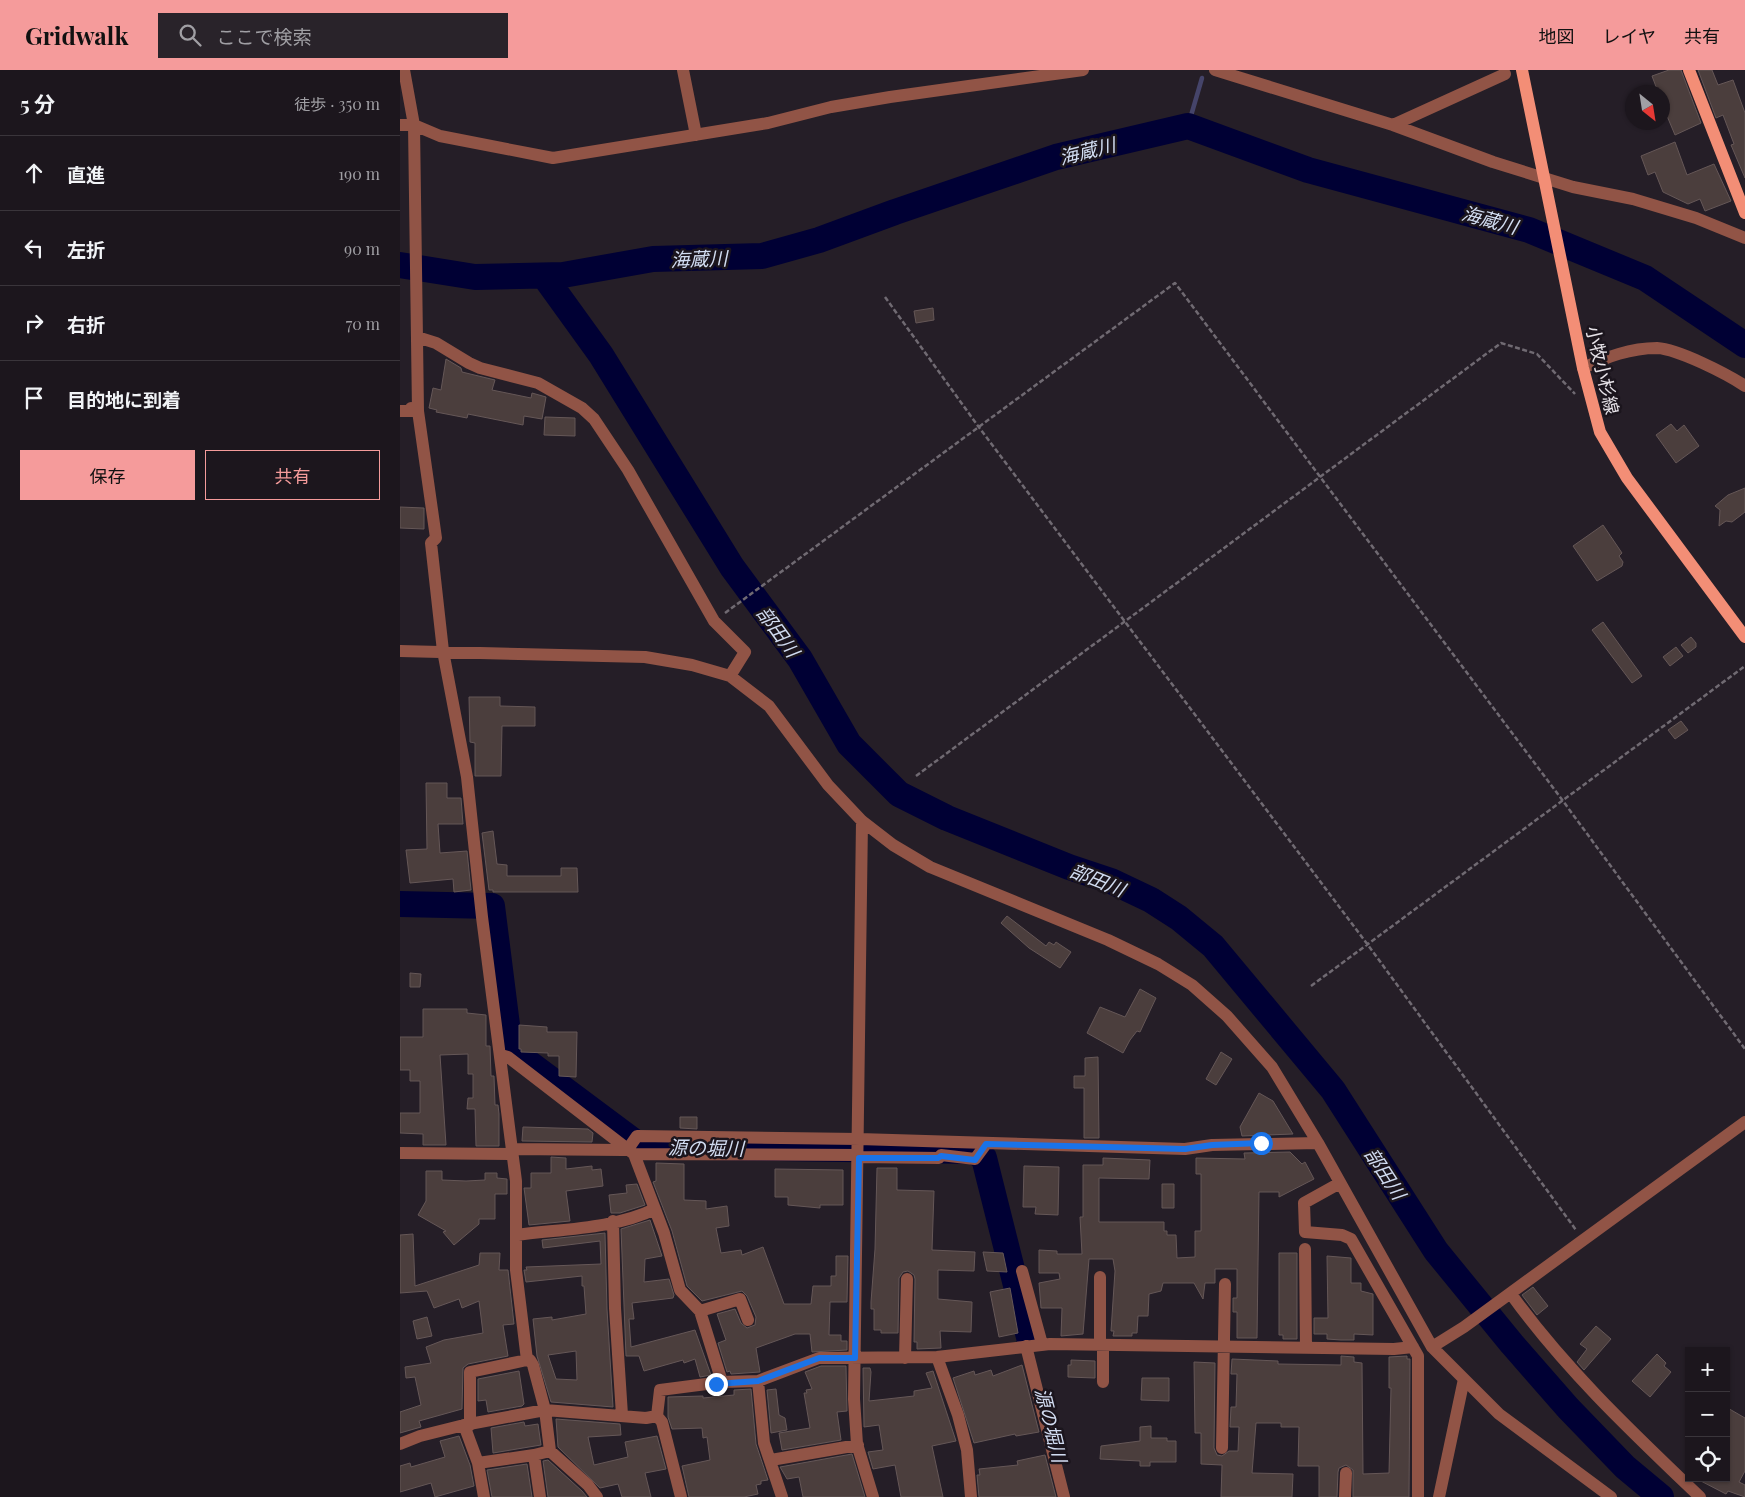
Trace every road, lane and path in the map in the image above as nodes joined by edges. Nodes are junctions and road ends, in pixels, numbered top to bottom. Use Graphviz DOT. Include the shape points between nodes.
graph roads {
  1 [pos="404,70"];
  2 [pos="683,70"];
  3 [pos="1083,70"];
  4 [pos="1215,70"];
  5 [pos="1522,70"];
  6 [pos="1689,70"];
  7 [pos="1505,74"];
  8 [pos="400,125"];
  9 [pos="414,125"];
  10 [pos="1393,125"];
  11 [pos="696,135"];
  12 [pos="1745,213"];
  13 [pos="1745,238"];
  14 [pos="885,297"];
  15 [pos="418,335"];
  16 [pos="1583,368"];
  17 [pos="1745,386"];
  18 [pos="400,403"];
  19 [pos="1592,405"];
  20 [pos="400,411"];
  21 [pos="418,411"];
  22 [pos="978,426"];
  23 [pos="1321,478"];
  24 [pos="728,612"];
  25 [pos="1126,622"];
  26 [pos="1745,637"];
  27 [pos="400,651"];
  28 [pos="443,651"];
  29 [pos="1745,666"];
  30 [pos="730,676"];
  31 [pos="916,776"];
  32 [pos="1563,801"];
  33 [pos="862,821"];
  34 [pos="1368,946"];
  35 [pos="1311,986"];
  36 [pos="1745,1049"];
  37 [pos="500,1054"];
  38 [pos="1745,1122"];
  39 [pos="859,1140"];
  40 [pos="1318,1143"];
  41 [pos="986,1144"];
  42 [pos="630,1150"];
  43 [pos="512,1152"];
  44 [pos="400,1153"];
  45 [pos="859,1156"];
  46 [pos="1340,1183"];
  47 [pos="655,1209"];
  48 [pos="613,1221"];
  49 [pos="516,1235"];
  50 [pos="1584,1241"];
  51 [pos="1304,1249"];
  52 [pos="1022,1271"];
  53 [pos="1100,1277"];
  54 [pos="906,1279"];
  55 [pos="1225,1284"];
  56 [pos="1505,1297"];
  57 [pos="700,1312"];
  58 [pos="748,1320"];
  59 [pos="1042,1344"];
  60 [pos="1101,1344"];
  61 [pos="1026,1346"];
  62 [pos="1225,1346"];
  63 [pos="1306,1347"];
  64 [pos="1413,1347"];
  65 [pos="1432,1347"];
  66 [pos="937,1357"];
  67 [pos="855,1358"];
  68 [pos="904,1358"];
  69 [pos="527,1360"];
  70 [pos="1464,1379"];
  71 [pos="758,1381"];
  72 [pos="722,1382"];
  73 [pos="1103,1382"];
  74 [pos="546,1410"];
  75 [pos="622,1415"];
  76 [pos="657,1416"];
  77 [pos="467,1425"];
  78 [pos="400,1444"];
  79 [pos="858,1445"];
  80 [pos="1222,1448"];
  81 [pos="550,1451"];
  82 [pos="534,1455"];
  83 [pos="771,1460"];
  84 [pos="478,1463"];
  85 [pos="1346,1473"];
  86 [pos="484,1497"];
  87 [pos="540,1497"];
  88 [pos="598,1497"];
  89 [pos="681,1497"];
  90 [pos="782,1497"];
  91 [pos="873,1497"];
  92 [pos="971,1497"];
  93 [pos="1064,1497"];
  94 [pos="1345,1497"];
  95 [pos="1418,1497"];
  96 [pos="1439,1497"];
  97 [pos="1612,1497"];
  98 [pos="1700,1497"];
  1 -- 9 [label="street"];
  2 -- 11 [label="street"];
  3 -- 11 [label="street" via="870,100"];
  4 -- 10 [label="street"];
  5 -- 16 [label="main road, 小牧小杉線"];
  6 -- 12 [label="main road"];
  7 -- 10 [label="street"];
  8 -- 9 [label="street"];
  9 -- 11 [label="street" via="440,136 553,158"];
  9 -- 15 [label="street"];
  10 -- 13 [label="street" via="1493,162 1573,187 1660,207"];
  14 -- 22 [label="path"];
  15 -- 21 [label="street"];
  15 -- 30 [label="street" via="480,368 538,383 582,408 594,419 628,470 714,621 745,652"];
  16 -- 17 [label="street" via="1612,355 1660,348 1688,357"];
  16 -- 19 [label="main road, 小牧小杉線"];
  18 -- 21 [label="street"];
  19 -- 23 [label="path" via="1575,394 1537,354 1501,343"];
  19 -- 26 [label="main road, 小牧小杉線" via="1600,432 1626,478"];
  20 -- 21 [label="street"];
  21 -- 28 [label="street" via="436,538 431,543"];
  22 -- 23 [label="path" via="1175,283"];
  22 -- 24 [label="path"];
  22 -- 25 [label="path"];
  23 -- 25 [label="path"];
  23 -- 32 [label="path"];
  25 -- 31 [label="path"];
  25 -- 34 [label="path"];
  27 -- 28 [label="street"];
  28 -- 30 [label="street" via="645,657"];
  28 -- 37 [label="street" via="467,777"];
  29 -- 32 [label="path"];
  30 -- 33 [label="street" via="769,706 828,785"];
  32 -- 34 [label="path"];
  32 -- 36 [label="path"];
  33 -- 39 [label="street"];
  33 -- 40 [label="street" via="893,845 930,867 1108,940 1192,985 1226,1016 1272,1067"];
  34 -- 35 [label="path"];
  34 -- 50 [label="path"];
  37 -- 42 [label="street"];
  37 -- 43 [label="street"];
  38 -- 50 [label="street"];
  39 -- 41 [label="street"];
  39 -- 42 [label="street" via="638,1136"];
  39 -- 45 [label="street"];
  40 -- 41 [label="street" via="1212,1145 1185,1149"];
  40 -- 46 [label="street"];
  41 -- 45 [label="street" via="975,1160 941,1156"];
  42 -- 43 [label="street"];
  42 -- 45 [label="street"];
  42 -- 47 [label="street"];
  43 -- 44 [label="street"];
  43 -- 49 [label="street" via="516,1181"];
  45 -- 67 [label="street"];
  46 -- 64 [label="street" via="1304,1203 1305,1232 1342,1234 1351,1239"];
  46 -- 65 [label="street"];
  47 -- 48 [label="street"];
  47 -- 57 [label="street" via="680,1290"];
  48 -- 49 [label="street"];
  48 -- 75 [label="street"];
  49 -- 69 [label="street" via="516,1270"];
  50 -- 56 [label="street"];
  51 -- 63 [label="street"];
  52 -- 59 [label="street"];
  53 -- 60 [label="street"];
  54 -- 68 [label="street"];
  55 -- 62 [label="street"];
  56 -- 65 [label="street"];
  56 -- 98 [label="street" via="1618,1420"];
  57 -- 58 [label="street" via="740,1299"];
  57 -- 72 [label="street"];
  59 -- 60 [label="street"];
  59 -- 61 [label="street"];
  60 -- 62 [label="street"];
  60 -- 73 [label="street"];
  61 -- 66 [label="street"];
  61 -- 93 [label="street"];
  62 -- 63 [label="street"];
  62 -- 80 [label="street"];
  63 -- 64 [label="street"];
  64 -- 95 [label="street" via="1418,1356"];
  65 -- 70 [label="street"];
  66 -- 68 [label="street"];
  66 -- 92 [label="street" via="967,1450"];
  67 -- 68 [label="street"];
  67 -- 71 [label="street" via="819,1358"];
  67 -- 79 [label="street"];
  69 -- 74 [label="street" via="533,1365"];
  69 -- 77 [label="street" via="470,1372"];
  70 -- 96 [label="street"];
  70 -- 97 [label="street" via="1499,1414"];
  71 -- 72 [label="street"];
  71 -- 83 [label="street" via="764,1443"];
  72 -- 76 [label="street" via="660,1390"];
  74 -- 75 [label="street"];
  74 -- 77 [label="street"];
  74 -- 81 [label="street"];
  75 -- 76 [label="street"];
  76 -- 89 [label="street" via="662,1422"];
  77 -- 78 [label="street"];
  77 -- 84 [label="street"];
  79 -- 83 [label="street"];
  79 -- 91 [label="street"];
  81 -- 82 [label="street"];
  81 -- 88 [label="street"];
  82 -- 84 [label="street"];
  82 -- 87 [label="street"];
  83 -- 90 [label="street"];
  84 -- 86 [label="street"];
  85 -- 94 [label="street"];
}
